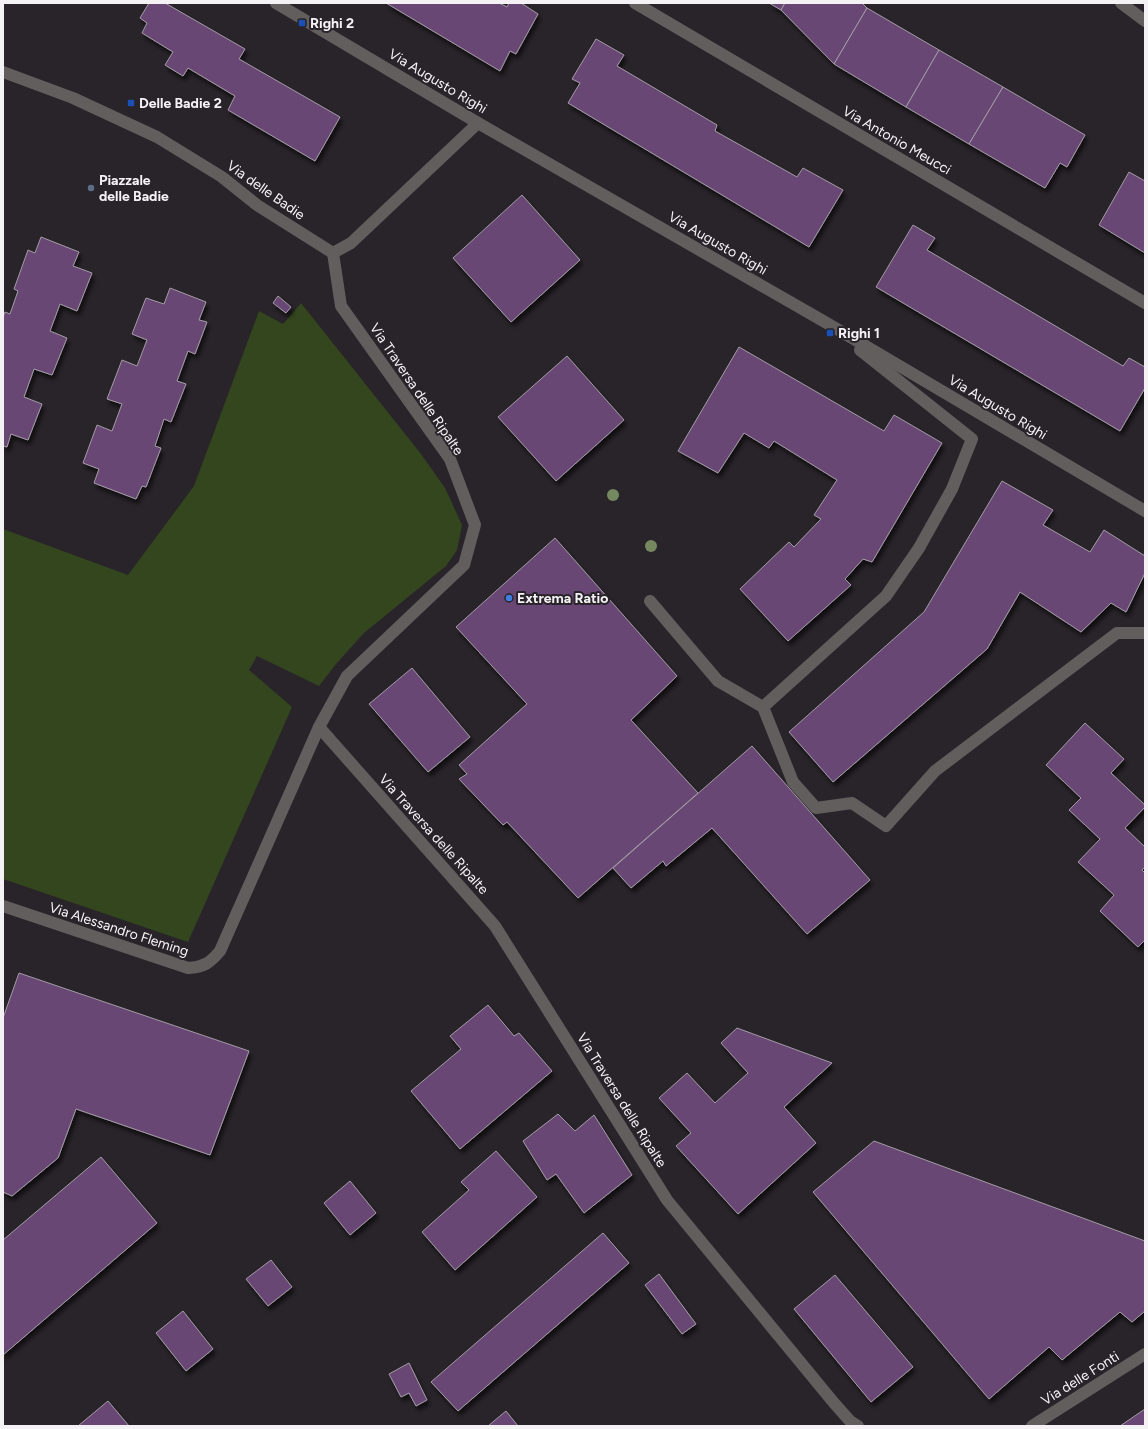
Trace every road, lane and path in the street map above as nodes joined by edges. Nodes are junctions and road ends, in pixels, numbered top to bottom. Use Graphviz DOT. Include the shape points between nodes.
graph roads {
  1 [pos="276,3"];
  2 [pos="635,3"];
  3 [pos="1121,3"];
  4 [pos="1145,21"];
  5 [pos="3,72"];
  6 [pos="478,123"];
  7 [pos="332,253"];
  8 [pos="1145,303"];
  9 [pos="825,322"];
  10 [pos="1145,511"];
  11 [pos="650,601"];
  12 [pos="1145,633"];
  13 [pos="763,707"];
  14 [pos="319,727"];
  15 [pos="3,906"];
  16 [pos="1145,1354"];
  17 [pos="858,1426"];
  18 [pos="1032,1426"];
  1 -- 6 [label="street, Via Augusto Righi"];
  2 -- 8 [label="street, Via Antonio Meucci"];
  3 -- 4 [label="street"];
  5 -- 7 [label="street, Via delle Badie" via="73,98 157,137 222,177 257,205"];
  6 -- 7 [label="street" via="351,243"];
  6 -- 9 [label="street, Via Augusto Righi"];
  7 -- 14 [label="street, Via Traversa delle Ripalte" via="341,306 450,459 475,525 464,565 347,676"];
  9 -- 10 [label="street, Via Augusto Righi"];
  9 -- 13 [label="street" via="972,439 952,489 919,548 886,596"];
  11 -- 13 [label="street" via="718,680"];
  12 -- 13 [label="street" via="1117,633 935,771 886,826 852,803 816,808 793,782"];
  14 -- 15 [label="street, Via Alessandro Fleming" via="220,951 212,961 200,968 188,968"];
  14 -- 17 [label="street, Via Traversa delle Ripalte" via="495,926 667,1200 834,1403"];
  16 -- 18 [label="street, Via delle Fonti"];
}
